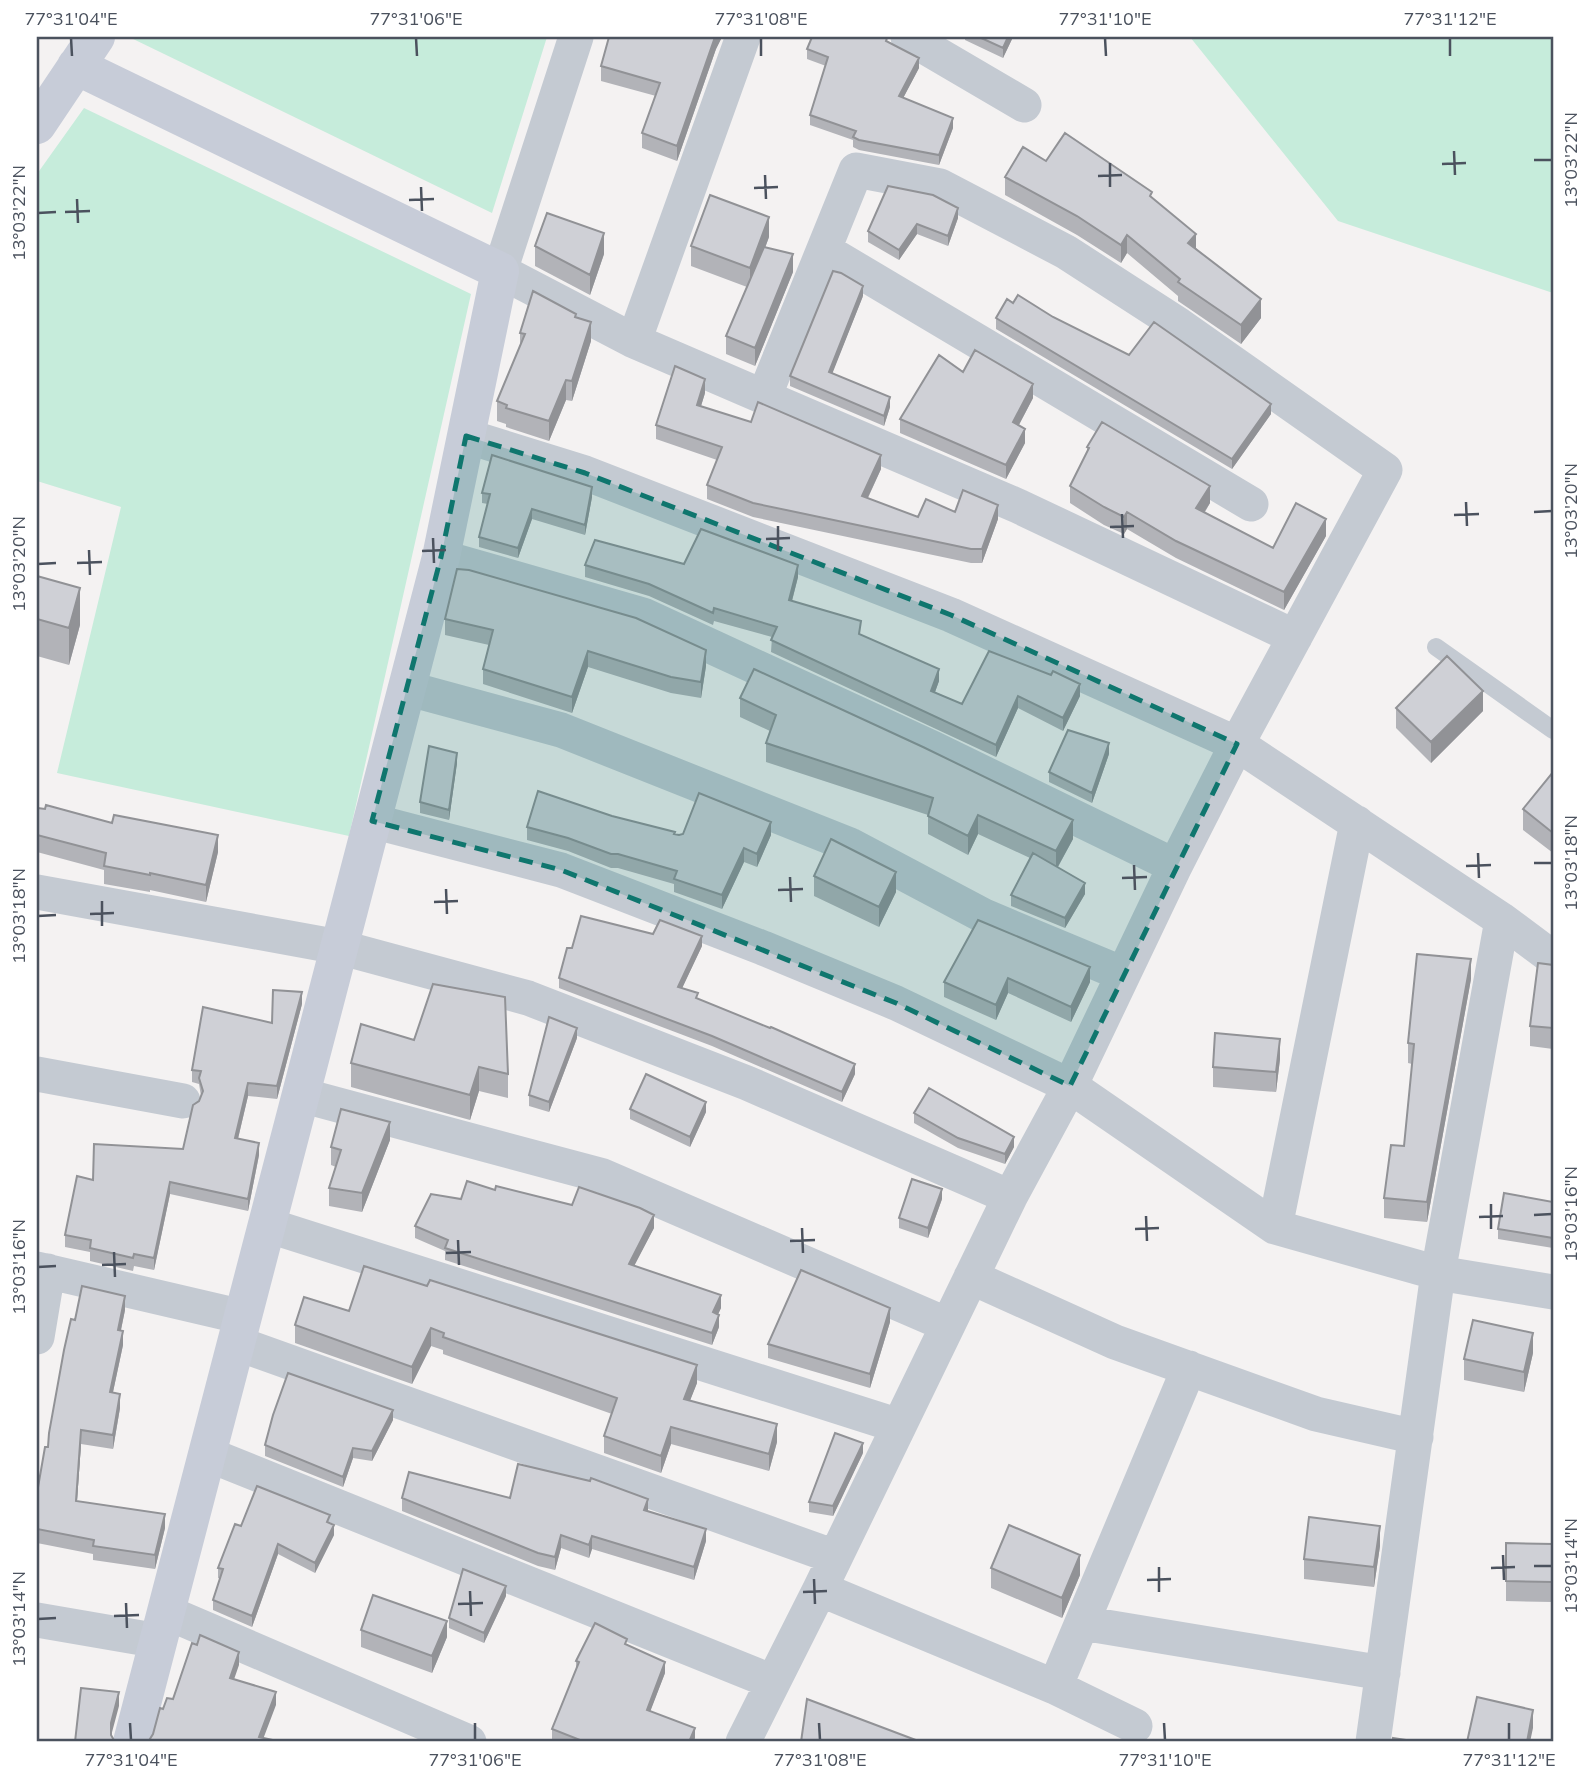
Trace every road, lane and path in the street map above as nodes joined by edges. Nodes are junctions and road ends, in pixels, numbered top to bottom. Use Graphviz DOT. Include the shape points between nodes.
graph roads {
  1 [pos="576,37"];
  2 [pos="743,37"];
  3 [pos="908,37"];
  4 [pos="86,52"];
  5 [pos="1024,105"];
  6 [pos="37,125"];
  7 [pos="824,250"];
  8 [pos="500,271"];
  9 [pos="634,341"];
  10 [pos="764,397"];
  11 [pos="466,436"];
  12 [pos="1251,504"];
  13 [pos="441,557"];
  14 [pos="1295,637"];
  15 [pos="1436,647"];
  16 [pos="406,688"];
  17 [pos="1553,730"];
  18 [pos="1237,744"];
  19 [pos="372,821"];
  20 [pos="1357,823"];
  21 [pos="1175,866"];
  22 [pos="37,892"];
  23 [pos="1502,920"];
  24 [pos="339,947"];
  25 [pos="1553,958"];
  26 [pos="1123,974"];
  27 [pos="37,1074"];
  28 [pos="1070,1086"];
  29 [pos="301,1095"];
  30 [pos="183,1101"];
  31 [pos="1010,1197"];
  32 [pos="267,1225"];
  33 [pos="1275,1227"];
  34 [pos="42,1270"];
  35 [pos="1438,1273"];
  36 [pos="971,1277"];
  37 [pos="1553,1292"];
  38 [pos="948,1325"];
  39 [pos="239,1330"];
  40 [pos="37,1337"];
  41 [pos="1189,1368"];
  42 [pos="899,1426"];
  43 [pos="1416,1437"];
  44 [pos="207,1454"];
  45 [pos="835,1557"];
  46 [pos="820,1589"];
  47 [pos="37,1620"];
  48 [pos="1082,1623"];
  49 [pos="162,1627"];
  50 [pos="1383,1673"];
  51 [pos="773,1682"];
  52 [pos="1055,1688"];
  53 [pos="1135,1726"];
  54 [pos="132,1742"];
  55 [pos="469,1742"];
  56 [pos="743,1742"];
  57 [pos="1373,1742"];
  1 -- 8 [label="street"];
  2 -- 9 [label="street"];
  3 -- 5 [label="street"];
  4 -- 6 [label="street"];
  4 -- 8 [label="street"];
  7 -- 10 [label="street"];
  7 -- 12 [label="street"];
  7 -- 14 [label="street" via="856,170 940,186 1066,252 1180,325 1385,470"];
  8 -- 9 [label="street"];
  8 -- 11 [label="street"];
  9 -- 10 [label="street"];
  10 -- 14 [label="street" via="1018,506"];
  11 -- 13 [label="street"];
  11 -- 18 [label="street" via="585,473 951,615"];
  13 -- 16 [label="street"];
  13 -- 21 [label="street" via="643,615"];
  14 -- 18 [label="street"];
  15 -- 17 [label="lane"];
  16 -- 19 [label="street"];
  16 -- 26 [label="street" via="561,730 838,840 984,916"];
  18 -- 20 [label="street"];
  18 -- 21 [label="street"];
  19 -- 24 [label="street"];
  19 -- 28 [label="street" via="561,870 896,1003"];
  20 -- 23 [label="street"];
  20 -- 33 [label="street"];
  21 -- 26 [label="street"];
  22 -- 24 [label="street"];
  23 -- 25 [label="street"];
  23 -- 35 [label="street"];
  24 -- 29 [label="street"];
  24 -- 31 [label="street" via="528,999 747,1083"];
  26 -- 28 [label="street"];
  27 -- 30 [label="street"];
  28 -- 31 [label="street"];
  28 -- 33 [label="street"];
  29 -- 32 [label="street"];
  29 -- 38 [label="street" via="603,1176"];
  31 -- 36 [label="street"];
  32 -- 39 [label="street"];
  32 -- 42 [label="street"];
  33 -- 35 [label="street"];
  34 -- 39 [label="street"];
  34 -- 40 [label="street"];
  35 -- 37 [label="street"];
  35 -- 43 [label="street"];
  36 -- 38 [label="street"];
  36 -- 41 [label="street" via="1115,1342"];
  38 -- 42 [label="street"];
  39 -- 44 [label="street"];
  39 -- 45 [label="street"];
  41 -- 43 [label="street" via="1316,1415"];
  41 -- 48 [label="street"];
  42 -- 45 [label="street"];
  43 -- 50 [label="street"];
  44 -- 49 [label="street"];
  44 -- 51 [label="street"];
  45 -- 46 [label="street"];
  46 -- 51 [label="street"];
  46 -- 52 [label="street"];
  47 -- 49 [label="street"];
  48 -- 50 [label="street"];
  48 -- 52 [label="street"];
  49 -- 54 [label="street"];
  49 -- 55 [label="street"];
  50 -- 57 [label="street"];
  51 -- 56 [label="street"];
  52 -- 53 [label="street"];
}
